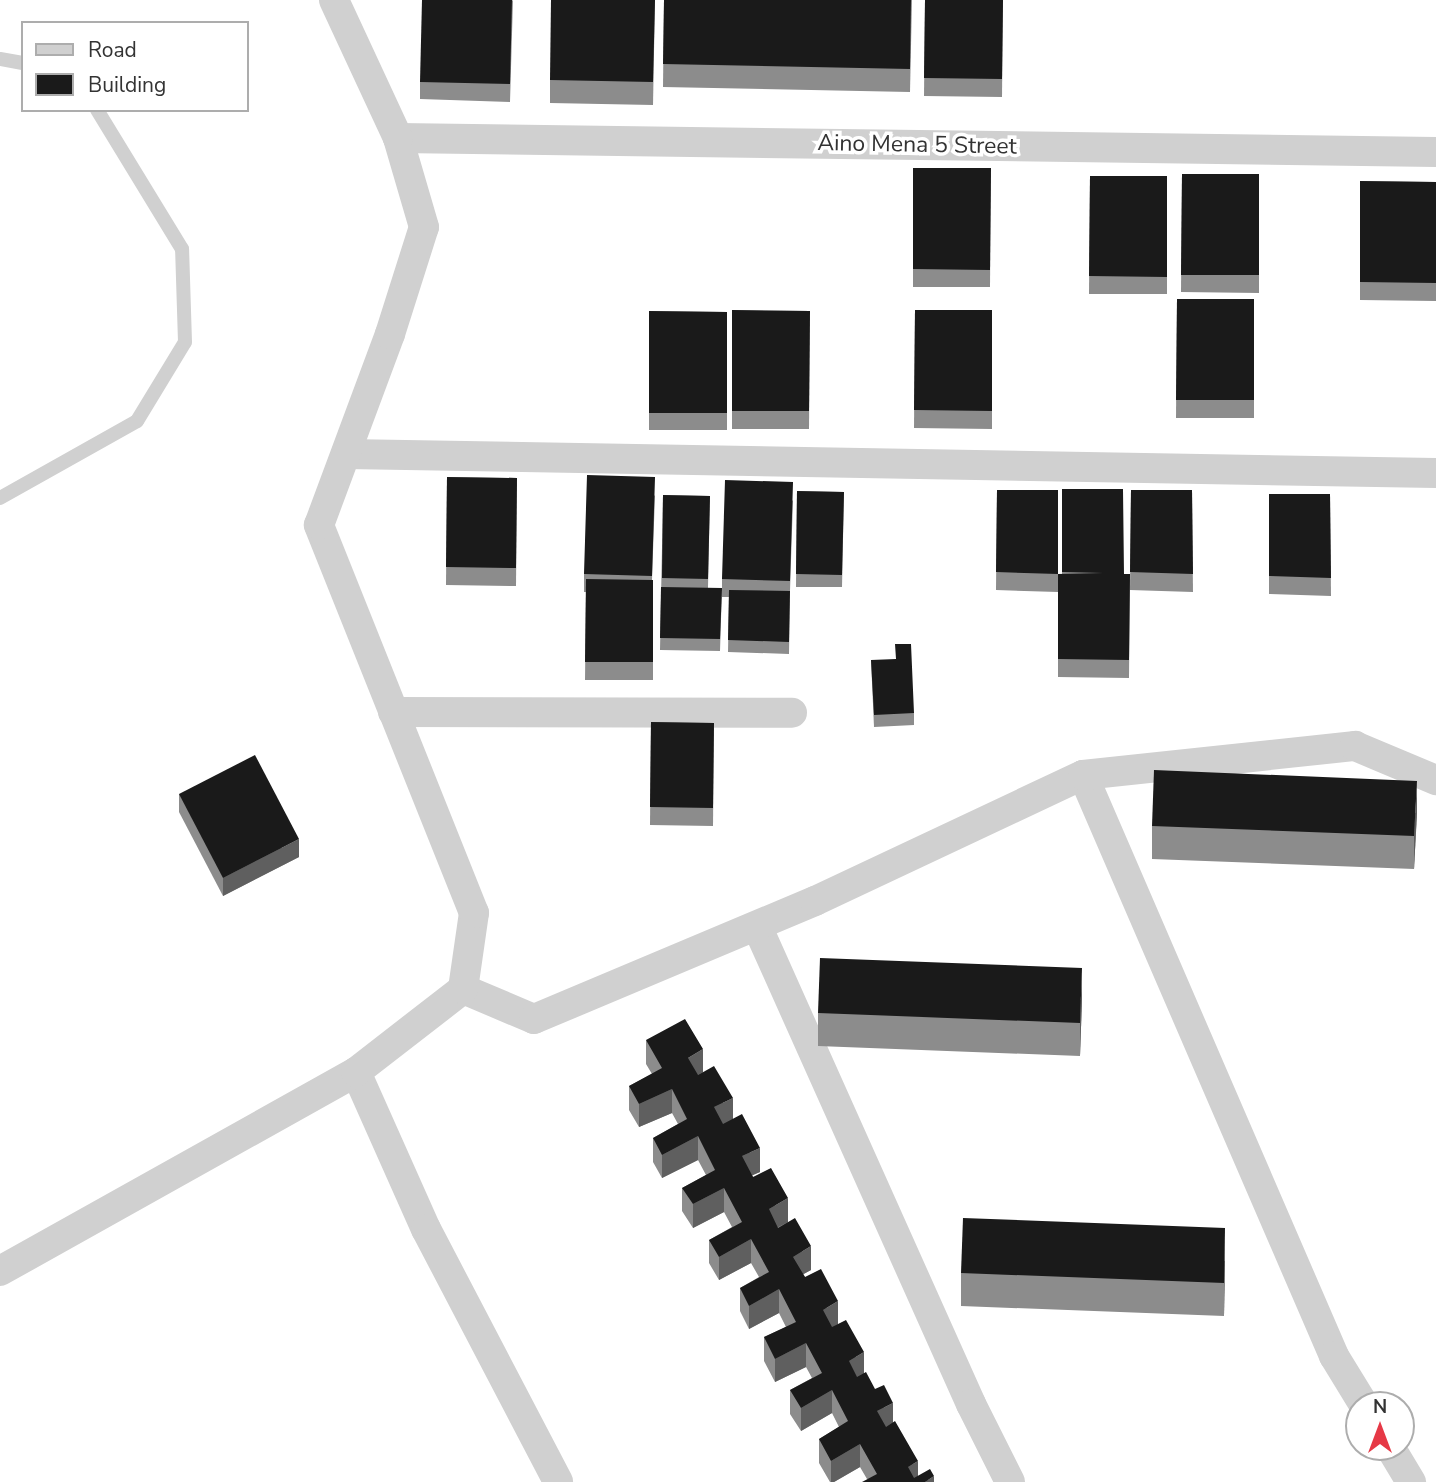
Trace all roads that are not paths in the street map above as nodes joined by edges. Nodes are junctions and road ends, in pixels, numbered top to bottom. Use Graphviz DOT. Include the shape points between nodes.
graph roads {
  1 [pos="334,0"];
  2 [pos="0,59"];
  3 [pos="21,63"];
  4 [pos="98,112"];
  5 [pos="398,138"];
  6 [pos="1436,152"];
  7 [pos="346,454"];
  8 [pos="1436,473"];
  9 [pos="0,498"];
  10 [pos="393,712"];
  11 [pos="792,713"];
  12 [pos="1083,775"];
  13 [pos="1436,780"];
  14 [pos="757,926"];
  15 [pos="463,989"];
  16 [pos="356,1072"];
  17 [pos="0,1271"];
  18 [pos="1355,1391"];
  19 [pos="1398,1461"];
  20 [pos="558,1482"];
  21 [pos="1010,1482"];
  22 [pos="1411,1482"];
  1 -- 5 [label="street"];
  2 -- 3 [label="lane"];
  4 -- 9 [label="lane" via="181,249 185,342 137,421"];
  5 -- 6 [label="street, Aino Mena 5 Street"];
  5 -- 7 [label="street" via="424,227"];
  7 -- 8 [label="street"];
  7 -- 10 [label="street" via="320,525"];
  10 -- 11 [label="street"];
  10 -- 15 [label="street" via="474,914"];
  12 -- 13 [label="street" via="1355,746"];
  12 -- 14 [label="street"];
  12 -- 18 [label="street" via="1334,1356"];
  14 -- 15 [label="street" via="534,1019"];
  14 -- 21 [label="street"];
  15 -- 16 [label="street"];
  16 -- 17 [label="street"];
  16 -- 20 [label="street" via="426,1229"];
  19 -- 22 [label="street"];
}
